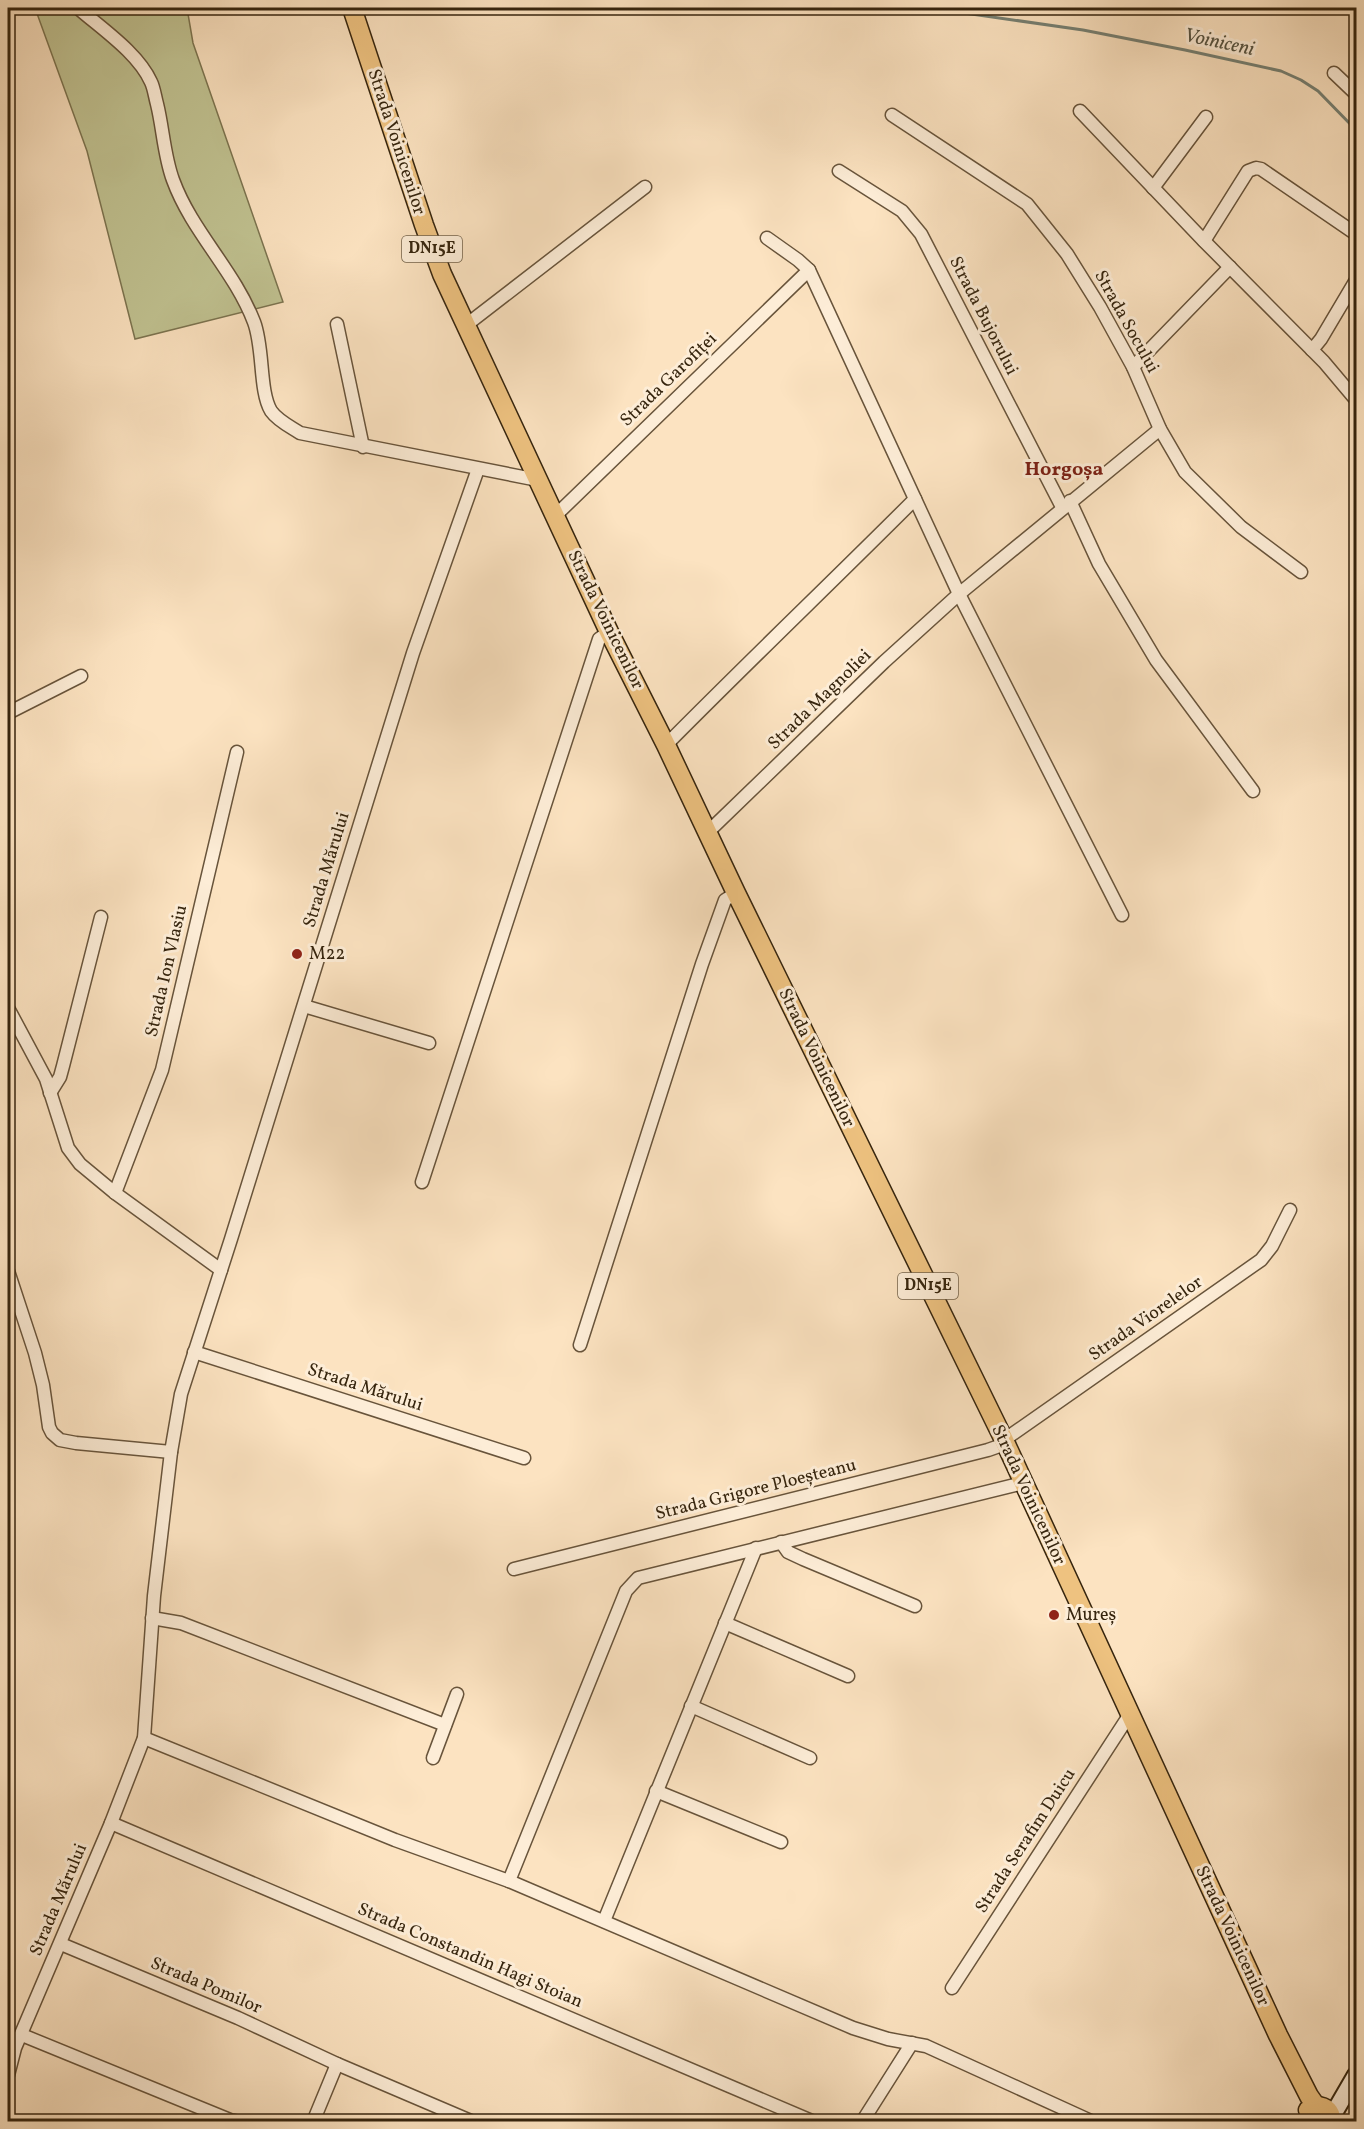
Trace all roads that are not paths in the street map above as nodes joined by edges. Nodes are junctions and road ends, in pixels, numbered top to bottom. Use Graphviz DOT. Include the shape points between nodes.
graph roads {
  1 [pos="78,8"];
  2 [pos="352,8"];
  3 [pos="1334,73"];
  4 [pos="1356,94"];
  5 [pos="1080,111"];
  6 [pos="892,115"];
  7 [pos="1206,117"];
  8 [pos="839,171"];
  9 [pos="645,187"];
  10 [pos="1153,188"];
  11 [pos="1356,234"];
  12 [pos="767,238"];
  13 [pos="1204,241"];
  14 [pos="1230,267"];
  15 [pos="809,270"];
  16 [pos="1356,280"];
  17 [pos="337,324"];
  18 [pos="465,326"];
  19 [pos="1312,350"];
  20 [pos="1133,367"];
  21 [pos="1356,400"];
  22 [pos="1160,429"];
  23 [pos="363,447"];
  24 [pos="478,469"];
  25 [pos="538,480"];
  26 [pos="915,499"];
  27 [pos="1066,504"];
  28 [pos="555,516"];
  29 [pos="1301,572"];
  30 [pos="959,594"];
  31 [pos="609,632"];
  32 [pos="81,676"];
  33 [pos="8,713"];
  34 [pos="666,745"];
  35 [pos="237,752"];
  36 [pos="1254,791"];
  37 [pos="707,833"];
  38 [pos="736,893"];
  39 [pos="1122,915"];
  40 [pos="101,917"];
  41 [pos="304,1005"];
  42 [pos="8,1008"];
  43 [pos="429,1043"];
  44 [pos="50,1092"];
  45 [pos="422,1182"];
  46 [pos="115,1193"];
  47 [pos="1290,1210"];
  48 [pos="220,1270"];
  49 [pos="8,1271"];
  50 [pos="580,1346"];
  51 [pos="194,1352"];
  52 [pos="1005,1442"];
  53 [pos="171,1452"];
  54 [pos="524,1458"];
  55 [pos="1023,1483"];
  56 [pos="781,1542"];
  57 [pos="756,1548"];
  58 [pos="514,1569"];
  59 [pos="915,1606"];
  60 [pos="152,1618"];
  61 [pos="725,1623"];
  62 [pos="848,1676"];
  63 [pos="457,1694"];
  64 [pos="691,1706"];
  65 [pos="1130,1714"];
  66 [pos="445,1725"];
  67 [pos="144,1738"];
  68 [pos="433,1758"];
  69 [pos="810,1758"];
  70 [pos="656,1791"];
  71 [pos="111,1823"];
  72 [pos="781,1842"];
  73 [pos="509,1881"];
  74 [pos="604,1921"];
  75 [pos="61,1944"];
  76 [pos="952,1988"];
  77 [pos="22,2035"];
  78 [pos="912,2043"];
  79 [pos="336,2064"];
  80 [pos="8,2075"];
  81 [pos="1356,2075"];
  82 [pos="1318,2111"];
  83 [pos="240,2121"];
  84 [pos="313,2121"];
  85 [pos="473,2121"];
  86 [pos="814,2121"];
  87 [pos="862,2121"];
  88 [pos="1093,2121"];
  1 -- 23 [label="street" via="139,61 153,84 173,179 196,226 237,287 254,322 271,411 300,433"];
  2 -- 18 [label="main road, Strada Voinicenilor / DN15E" via="424,225"];
  3 -- 4 [label="street"];
  5 -- 10 [label="street"];
  6 -- 20 [label="street, Strada Socului" via="1027,204 1067,254"];
  7 -- 10 [label="street"];
  8 -- 27 [label="street, Strada Bujorului" via="902,211 921,234"];
  9 -- 18 [label="street"];
  10 -- 13 [label="street"];
  11 -- 13 [label="street" via="1256,168 1248,171"];
  12 -- 15 [label="street"];
  13 -- 14 [label="street"];
  14 -- 19 [label="street"];
  14 -- 20 [label="street"];
  15 -- 26 [label="street"];
  15 -- 28 [label="street, Strada Garofiței"];
  16 -- 19 [label="street"];
  17 -- 23 [label="street"];
  18 -- 25 [label="main road, Strada Voinicenilor / DN15E"];
  19 -- 21 [label="street"];
  20 -- 22 [label="street, Strada Socului"];
  22 -- 27 [label="street, Strada Magnoliei"];
  22 -- 29 [label="street, Strada Socului" via="1185,472 1207,495 1241,527"];
  23 -- 24 [label="street"];
  24 -- 25 [label="street"];
  24 -- 41 [label="street, Strada Mărului" via="413,652"];
  25 -- 28 [label="main road, Strada Voinicenilor / DN15E"];
  26 -- 30 [label="street"];
  26 -- 34 [label="street"];
  27 -- 30 [label="street, Strada Magnoliei"];
  27 -- 36 [label="street, Strada Bujorului" via="1156,660"];
  28 -- 31 [label="main road, Strada Voinicenilor / DN15E"];
  30 -- 37 [label="street, Strada Magnoliei"];
  30 -- 39 [label="street"];
  31 -- 34 [label="main road, Strada Voinicenilor / DN15E"];
  31 -- 45 [label="street" via="599,639"];
  32 -- 33 [label="street"];
  34 -- 37 [label="main road, Strada Voinicenilor / DN15E"];
  35 -- 46 [label="street, Strada Ion Vlasiu" via="162,1070"];
  37 -- 38 [label="main road, Strada Voinicenilor / DN15E"];
  38 -- 50 [label="street" via="725,900 702,964"];
  38 -- 52 [label="main road, Strada Voinicenilor / DN15E"];
  40 -- 44 [label="street" via="60,1077"];
  41 -- 43 [label="street"];
  41 -- 48 [label="street, Strada Mărului"];
  42 -- 44 [label="street"];
  44 -- 46 [label="street" via="69,1148 80,1164"];
  46 -- 48 [label="street"];
  47 -- 52 [label="street, Strada Viorelelor" via="1261,1260"];
  48 -- 51 [label="street, Strada Mărului"];
  49 -- 53 [label="street" via="35,1353 52,1433 60,1440 76,1443"];
  51 -- 53 [label="street, Strada Mărului" via="181,1395"];
  51 -- 54 [label="street, Strada Mărului"];
  52 -- 55 [label="main road, Strada Voinicenilor / DN15E"];
  52 -- 58 [label="street, Strada Grigore Ploeșteanu" via="988,1450"];
  53 -- 60 [label="street, Strada Mărului"];
  55 -- 56 [label="street"];
  55 -- 65 [label="main road, Strada Voinicenilor / DN15E"];
  56 -- 57 [label="street"];
  56 -- 59 [label="street" via="788,1552"];
  57 -- 61 [label="street"];
  57 -- 73 [label="street" via="646,1574 626,1591"];
  60 -- 66 [label="street" via="181,1623"];
  60 -- 67 [label="street, Strada Mărului"];
  61 -- 62 [label="street"];
  61 -- 64 [label="street"];
  63 -- 66 [label="street"];
  64 -- 69 [label="street"];
  64 -- 70 [label="street"];
  65 -- 76 [label="street, Strada Serafim Duicu"];
  65 -- 82 [label="main road, Strada Voinicenilor / DN15E" via="1278,2036"];
  66 -- 68 [label="street"];
  67 -- 71 [label="street, Strada Mărului"];
  67 -- 73 [label="street"];
  70 -- 72 [label="street"];
  70 -- 74 [label="street"];
  71 -- 75 [label="street, Strada Mărului"];
  71 -- 86 [label="street, Strada Constandin Hagi Stoian"];
  73 -- 74 [label="street"];
  74 -- 78 [label="street" via="853,2028"];
  75 -- 77 [label="street, Strada Mărului"];
  75 -- 79 [label="street, Strada Pomilor"];
  77 -- 80 [label="street, Strada Mărului"];
  77 -- 83 [label="street"];
  78 -- 87 [label="street"];
  78 -- 88 [label="street" via="935,2049"];
  79 -- 84 [label="street"];
  79 -- 85 [label="street, Strada Pomilor"];
  81 -- 82 [label="street" via="1341,2100"];
}
